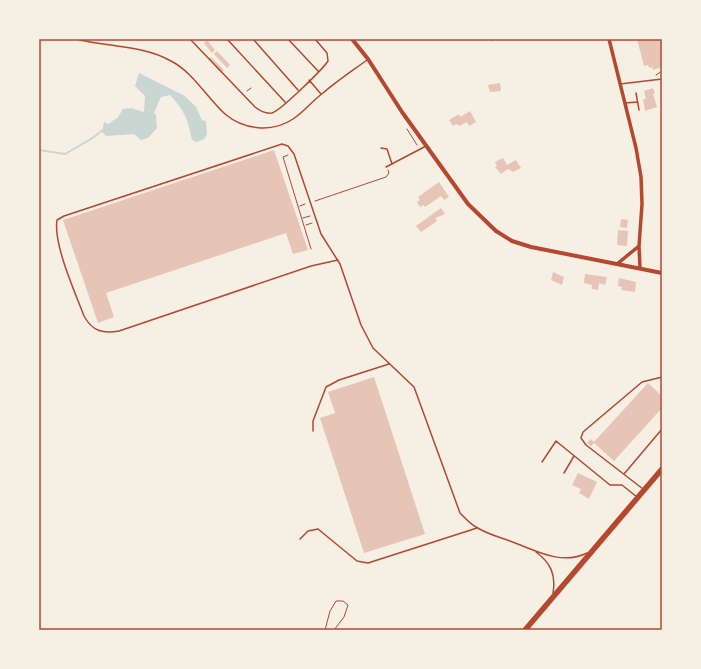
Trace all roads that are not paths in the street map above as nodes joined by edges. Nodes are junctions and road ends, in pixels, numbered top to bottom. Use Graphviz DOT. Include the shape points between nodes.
graph roads {
  1 [pos="76,39"];
  2 [pos="190,39"];
  3 [pos="227,39"];
  4 [pos="253,39"];
  5 [pos="288,39"];
  6 [pos="314,39"];
  7 [pos="352,39"];
  8 [pos="609,39"];
  9 [pos="368,59"];
  10 [pos="318,72"];
  11 [pos="662,79"];
  12 [pos="310,80"];
  13 [pos="620,84"];
  14 [pos="299,90"];
  15 [pos="636,93"];
  16 [pos="321,94"];
  17 [pos="286,102"];
  18 [pos="637,102"];
  19 [pos="624,103"];
  20 [pos="639,110"];
  21 [pos="426,146"];
  22 [pos="381,148"];
  23 [pos="392,164"];
  24 [pos="386,167"];
  25 [pos="639,246"];
  26 [pos="338,260"];
  27 [pos="616,264"];
  28 [pos="640,268"];
  29 [pos="662,273"];
  30 [pos="389,364"];
  31 [pos="662,377"];
  32 [pos="662,429"];
  33 [pos="314,431"];
  34 [pos="574,456"];
  35 [pos="542,462"];
  36 [pos="662,469"];
  37 [pos="564,473"];
  38 [pos="624,474"];
  39 [pos="645,490"];
  40 [pos="638,498"];
  41 [pos="477,528"];
  42 [pos="300,539"];
  43 [pos="596,549"];
  44 [pos="535,551"];
  45 [pos="552,599"];
  46 [pos="382,630"];
  47 [pos="391,630"];
  48 [pos="525,630"];
  1 -- 16 [label="lane" via="141,51 172,61 225,113 242,125 264,128 285,124"];
  2 -- 17 [label="lane" via="259,110 277,111"];
  3 -- 17 [label="lane"];
  4 -- 14 [label="lane"];
  5 -- 10 [label="lane"];
  6 -- 10 [label="lane" via="328,57 328,61"];
  7 -- 9 [label="street"];
  8 -- 13 [label="street"];
  9 -- 16 [label="lane"];
  9 -- 21 [label="street"];
  10 -- 12 [label="lane"];
  11 -- 13 [label="lane"];
  12 -- 14 [label="lane"];
  12 -- 16 [label="lane"];
  13 -- 19 [label="street"];
  14 -- 17 [label="lane"];
  15 -- 18 [label="lane"];
  18 -- 19 [label="lane"];
  18 -- 20 [label="lane"];
  19 -- 25 [label="street" via="636,148 641,184"];
  21 -- 23 [label="lane"];
  21 -- 27 [label="street" via="468,204 487,224 505,237 531,247"];
  22 -- 23 [label="lane" via="387,149"];
  23 -- 24 [label="lane"];
  25 -- 27 [label="street"];
  25 -- 28 [label="street"];
  26 -- 26 [label="lane" via="312,266 108,333 90,326 84,316 58,242 56,227 57,220 64,216 282,144 288,146 294,154 313,215 321,234"];
  26 -- 30 [label="lane" via="361,325 373,348"];
  27 -- 28 [label="street"];
  28 -- 29 [label="street"];
  30 -- 33 [label="lane" via="339,380 326,388 313,421"];
  30 -- 41 [label="lane" via="414,387 460,513"];
  31 -- 38 [label="lane" via="642,382 583,432 582,438 586,445"];
  32 -- 38 [label="lane"];
  34 -- 35 [label="lane" via="556,441"];
  34 -- 37 [label="lane"];
  34 -- 40 [label="lane" via="610,485 622,485"];
  36 -- 39 [label="main road"];
  38 -- 39 [label="lane"];
  39 -- 40 [label="main road"];
  40 -- 43 [label="main road"];
  41 -- 42 [label="lane" via="368,563 357,560 318,529 308,531"];
  41 -- 44 [label="lane"];
  43 -- 44 [label="lane" via="577,558 564,559"];
  43 -- 45 [label="main road"];
  44 -- 45 [label="lane" via="552,567"];
  45 -- 48 [label="main road"];
  46 -- 47 [label="lane"];
}
